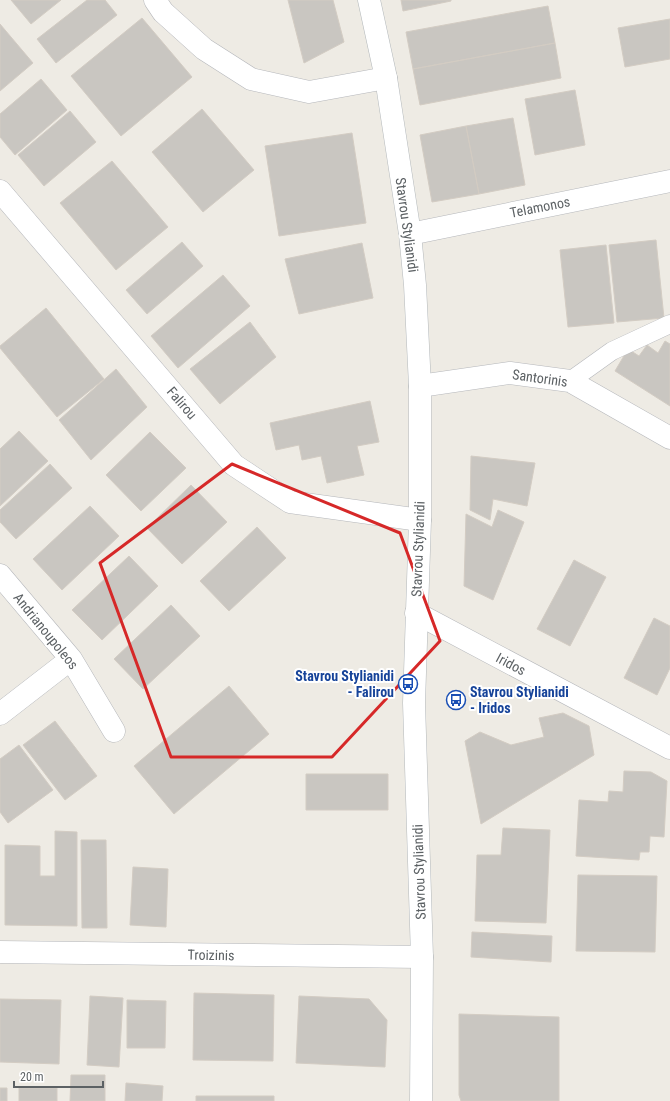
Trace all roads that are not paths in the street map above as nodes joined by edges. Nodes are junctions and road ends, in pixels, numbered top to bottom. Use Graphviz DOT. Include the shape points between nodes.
graph roads {
  1 [pos="155,0"];
  2 [pos="369,0"];
  3 [pos="386,78"];
  4 [pos="670,181"];
  5 [pos="0,191"];
  6 [pos="410,234"];
  7 [pos="670,324"];
  8 [pos="570,381"];
  9 [pos="420,386"];
  10 [pos="670,438"];
  11 [pos="420,520"];
  12 [pos="0,575"];
  13 [pos="416,613"];
  14 [pos="71,659"];
  15 [pos="0,714"];
  16 [pos="114,731"];
  17 [pos="670,748"];
  18 [pos="0,952"];
  19 [pos="422,957"];
  20 [pos="421,1101"];
  1 -- 3 [label="street" via="163,12 204,49 251,79 310,92"];
  2 -- 3 [label="street, Stavrou Stylianidi"];
  3 -- 6 [label="street, Stavrou Stylianidi"];
  4 -- 6 [label="street, Telamonos"];
  5 -- 11 [label="street, Falirou" via="234,465 290,502"];
  6 -- 9 [label="street, Stavrou Stylianidi"];
  7 -- 8 [label="lane" via="612,352"];
  8 -- 9 [label="street, Santorinis" via="510,373"];
  8 -- 10 [label="street, Santorinis"];
  9 -- 11 [label="street, Stavrou Stylianidi"];
  11 -- 13 [label="street, Stavrou Stylianidi"];
  12 -- 14 [label="street, Andrianoupoleos"];
  13 -- 17 [label="street, Iridos"];
  13 -- 19 [label="street, Stavrou Stylianidi" via="414,703"];
  14 -- 15 [label="street"];
  14 -- 16 [label="street, Andrianoupoleos"];
  18 -- 19 [label="street, Troizinis"];
  19 -- 20 [label="street, Stavrou Stylianidi"];
}
